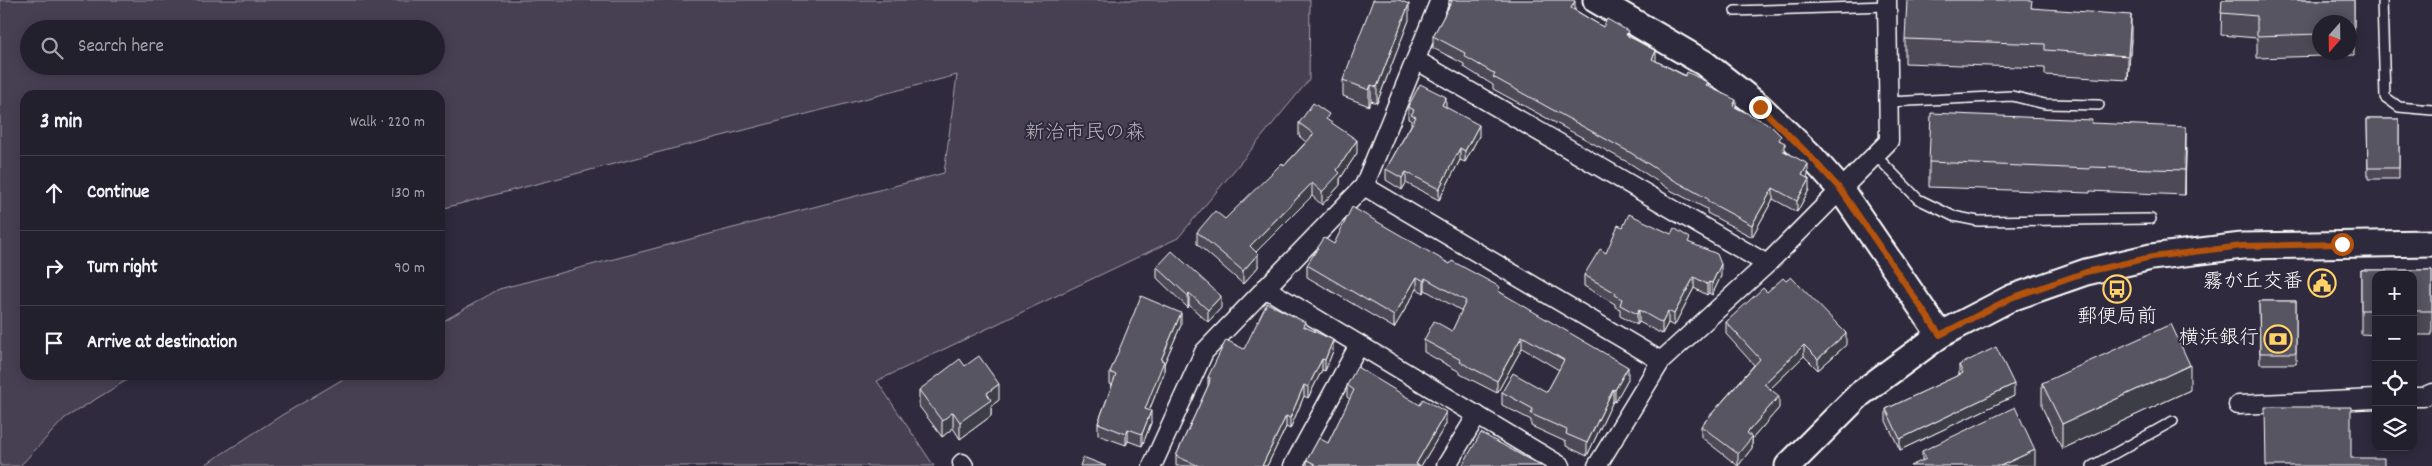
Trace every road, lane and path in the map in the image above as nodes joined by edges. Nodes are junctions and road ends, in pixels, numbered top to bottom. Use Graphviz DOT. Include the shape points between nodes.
graph roads {
  1 [pos="1440,0"];
  2 [pos="1596,0"];
  3 [pos="2382,0"];
  4 [pos="1887,3"];
  5 [pos="1735,11"];
  6 [pos="1416,60"];
  7 [pos="1888,102"];
  8 [pos="2099,104"];
  9 [pos="2432,110"];
  10 [pos="1875,155"];
  11 [pos="1364,186"];
  12 [pos="1841,190"];
  13 [pos="2151,219"];
  14 [pos="2432,243"];
  15 [pos="1768,264"];
  16 [pos="1265,288"];
  17 [pos="1940,335"];
  18 [pos="1359,345"];
  19 [pos="1662,361"];
  20 [pos="2432,393"];
  21 [pos="2417,398"];
  22 [pos="2372,399"];
  23 [pos="2238,405"];
  24 [pos="1477,415"];
  25 [pos="2173,421"];
  26 [pos="1152,466"];
  27 [pos="1293,466"];
  28 [pos="1446,466"];
  29 [pos="1561,466"];
  30 [pos="1597,466"];
  31 [pos="1788,466"];
  32 [pos="2092,466"];
  1 -- 6 [label="street"];
  2 -- 12 [label="street" via="1704,63 1760,107"];
  3 -- 9 [label="lane" via="2385,97 2399,107"];
  4 -- 5 [label="lane"];
  4 -- 7 [label="street"];
  6 -- 11 [label="street"];
  6 -- 15 [label="street"];
  7 -- 8 [label="lane" via="2012,96 2045,104"];
  7 -- 10 [label="street" via="1889,141"];
  10 -- 12 [label="street"];
  10 -- 13 [label="lane" via="1918,199 1953,216 1978,220"];
  11 -- 16 [label="street"];
  11 -- 19 [label="street"];
  12 -- 15 [label="street"];
  12 -- 17 [label="street"];
  14 -- 17 [label="street" via="2242,246 2152,257 2086,272 2011,298"];
  15 -- 19 [label="street"];
  16 -- 18 [label="street"];
  16 -- 26 [label="street" via="1204,352"];
  17 -- 31 [label="street" via="1860,394"];
  18 -- 24 [label="street"];
  18 -- 27 [label="street"];
  19 -- 30 [label="street"];
  20 -- 21 [label="street"];
  22 -- 23 [label="street"];
  24 -- 28 [label="street"];
  24 -- 29 [label="street"];
  25 -- 32 [label="lane"];
}
